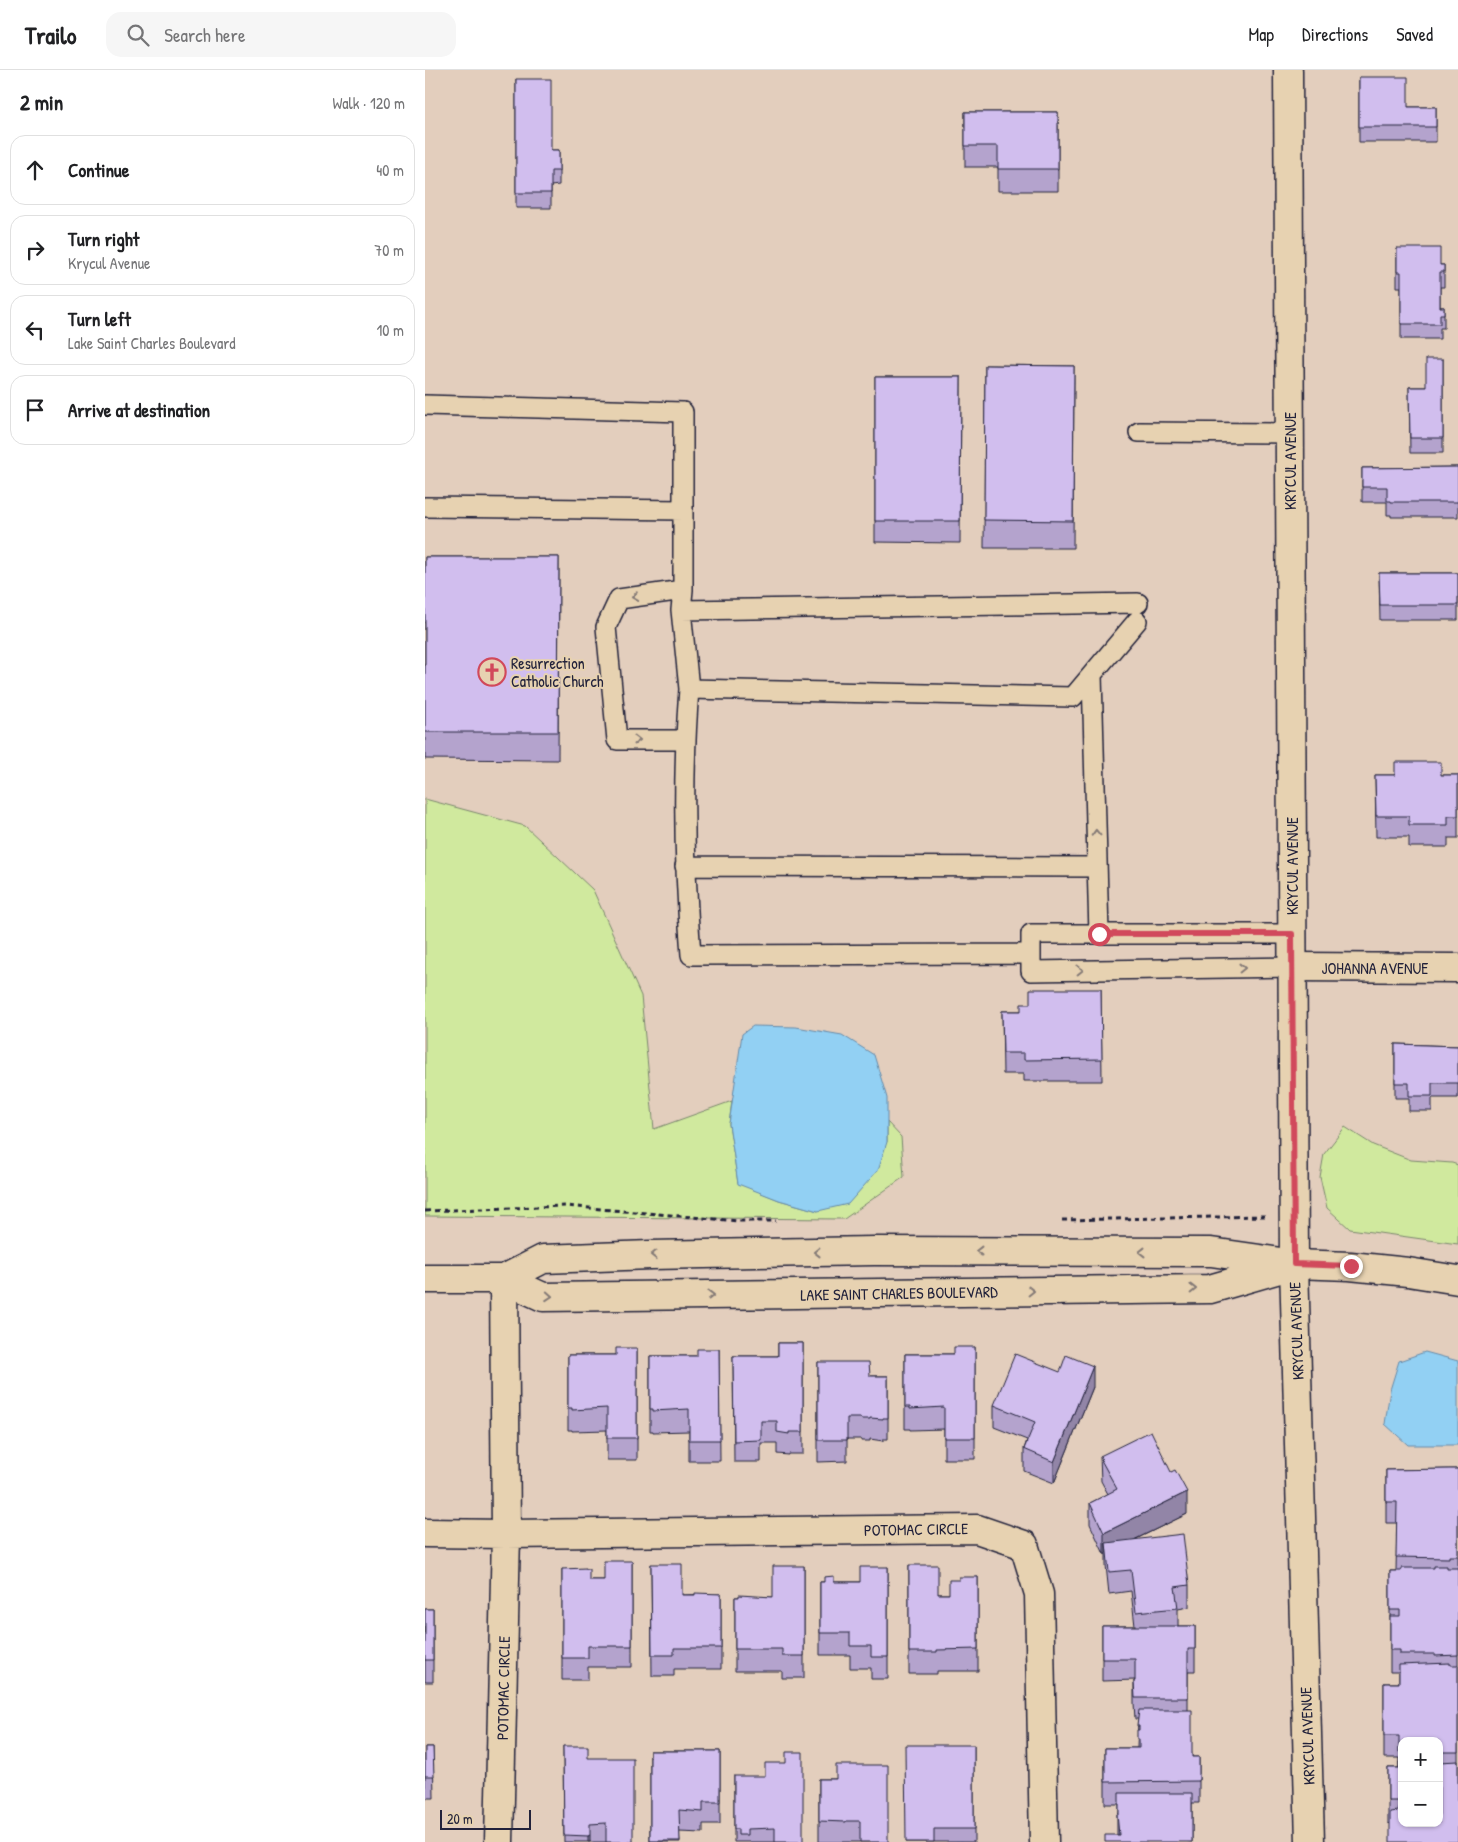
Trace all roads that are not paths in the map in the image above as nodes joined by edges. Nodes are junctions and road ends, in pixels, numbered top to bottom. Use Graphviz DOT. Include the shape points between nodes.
graph roads {
  1 [pos="1288,70"];
  2 [pos="425,405"];
  3 [pos="1139,432"];
  4 [pos="1289,433"];
  5 [pos="425,507"];
  6 [pos="683,510"];
  7 [pos="683,590"];
  8 [pos="681,610"];
  9 [pos="1092,675"];
  10 [pos="689,689"];
  11 [pos="685,740"];
  12 [pos="685,866"];
  13 [pos="1097,867"];
  14 [pos="1099,934"];
  15 [pos="1292,934"];
  16 [pos="1031,962"];
  17 [pos="1293,967"];
  18 [pos="1458,968"];
  19 [pos="1294,1264"];
  20 [pos="425,1279"];
  21 [pos="504,1279"];
  22 [pos="1458,1280"];
  23 [pos="425,1533"];
  24 [pos="506,1534"];
  25 [pos="499,1842"];
  26 [pos="1044,1842"];
  27 [pos="1310,1842"];
  1 -- 4 [label="street, KRYCUL AVENUE"];
  2 -- 6 [label="lane" via="683,412"];
  3 -- 4 [label="lane"];
  4 -- 15 [label="street, KRYCUL AVENUE"];
  5 -- 6 [label="lane"];
  6 -- 7 [label="lane"];
  7 -- 8 [label="lane"];
  7 -- 11 [label="lane, one-way" via="619,599 606,627 617,740"];
  8 -- 9 [label="lane" via="1137,612"];
  8 -- 10 [label="lane"];
  9 -- 10 [label="lane" via="1073,697"];
  13 -- 9 [label="lane, one-way"];
  10 -- 11 [label="lane"];
  11 -- 12 [label="lane"];
  12 -- 13 [label="lane"];
  12 -- 16 [label="lane" via="691,955"];
  13 -- 14 [label="lane"];
  14 -- 15 [label="lane"];
  14 -- 16 [label="lane" via="1031,934"];
  15 -- 17 [label="street, KRYCUL AVENUE"];
  16 -- 17 [label="lane, one-way"];
  17 -- 18 [label="street, JOHANNA AVENUE"];
  17 -- 19 [label="street, KRYCUL AVENUE"];
  19 -- 21 [label="street, LAKE SAINT CHARLES BOULEVARD, one-way" via="1211,1252 874,1251 651,1255 543,1259"];
  21 -- 19 [label="street, LAKE SAINT CHARLES BOULEVARD, one-way" via="543,1297 1210,1289"];
  19 -- 22 [label="street, LAKE SAINT CHARLES BOULEVARD" via="1351,1266"];
  19 -- 27 [label="street, KRYCUL AVENUE"];
  20 -- 21 [label="street, LAKE SAINT CHARLES BOULEVARD"];
  21 -- 24 [label="street, POTOMAC CIRCLE"];
  23 -- 24 [label="street, POTOMAC CIRCLE"];
  24 -- 25 [label="street, POTOMAC CIRCLE"];
  24 -- 26 [label="street, POTOMAC CIRCLE" via="977,1529 1024,1545 1039,1594"];
}
